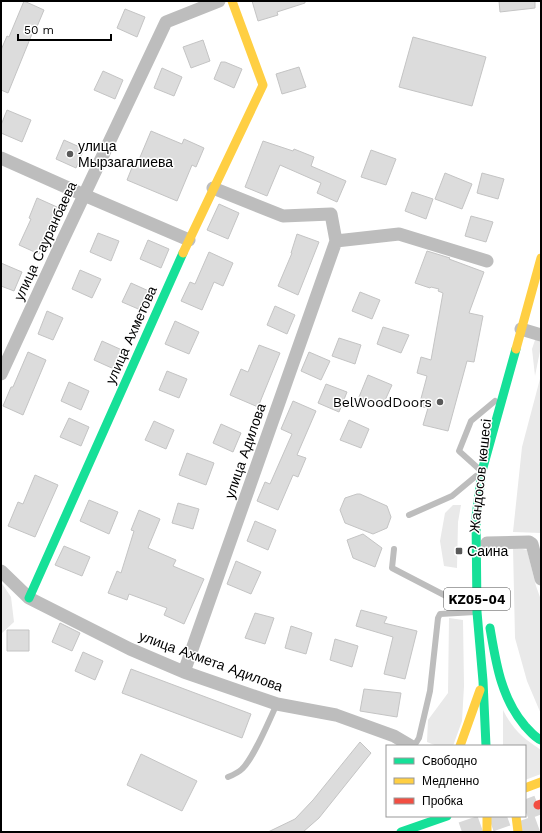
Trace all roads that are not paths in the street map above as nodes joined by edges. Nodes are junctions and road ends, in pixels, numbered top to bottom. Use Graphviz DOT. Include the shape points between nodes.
graph roads {
  1 [pos="219,1"];
  2 [pos="232,1"];
  3 [pos="1,158"];
  4 [pos="213,188"];
  5 [pos="84,195"];
  6 [pos="189,240"];
  7 [pos="336,241"];
  8 [pos="541,258"];
  9 [pos="488,261"];
  10 [pos="521,329"];
  11 [pos="541,335"];
  12 [pos="1,374"];
  13 [pos="504,394"];
  14 [pos="482,471"];
  15 [pos="492,472"];
  16 [pos="409,515"];
  17 [pos="487,543"];
  18 [pos="394,549"];
  19 [pos="1,571"];
  20 [pos="541,579"];
  21 [pos="29,598"];
  22 [pos="477,612"];
  23 [pos="184,672"];
  24 [pos="483,681"];
  25 [pos="277,704"];
  26 [pos="541,740"];
  27 [pos="409,745"];
  28 [pos="415,745"];
  29 [pos="460,745"];
  30 [pos="486,745"];
  31 [pos="228,777"];
  32 [pos="541,782"];
  33 [pos="526,788"];
  34 [pos="444,817"];
  35 [pos="487,817"];
  36 [pos="516,817"];
  37 [pos="406,820"];
  38 [pos="432,821"];
  39 [pos="450,826"];
  40 [pos="398,830"];
  41 [pos="487,832"];
  42 [pos="518,832"];
  1 -- 5 [label="street, улица Сауранбаева" via="166,22"];
  2 -- 4 [label="main road, улица Ахметова" via="264,85"];
  3 -- 5 [label="street"];
  4 -- 6 [label="main road, улица Ахметова"];
  4 -- 7 [label="street" via="283,216 331,214"];
  5 -- 6 [label="street"];
  5 -- 12 [label="street, улица Сауранбаева"];
  6 -- 21 [label="main road, улица Ахметова"];
  7 -- 9 [label="street" via="400,234"];
  7 -- 23 [label="street, улица Адилова"];
  8 -- 10 [label="main road, Жандосов көшесі / KZ05-04"];
  10 -- 11 [label="street"];
  10 -- 13 [label="main road, Жандосов көшесі / KZ05-04"];
  13 -- 14 [label="main road, Жандосов көшесі / KZ05-04"];
  13 -- 14 [label="lane" via="471,421 460,445 459,451"];
  13 -- 15 [label="main road, Жандосов көшесі / KZ05-04"];
  14 -- 16 [label="lane" via="452,496"];
  14 -- 22 [label="main road, Жандосов көшесі / KZ05-04" via="476,517"];
  17 -- 20 [label="street" via="532,544"];
  18 -- 22 [label="lane" via="392,568"];
  19 -- 21 [label="street"];
  21 -- 23 [label="street, улица Ахмета Адилова" via="130,649"];
  22 -- 24 [label="main road, Жандосов көшесі / KZ05-04"];
  22 -- 28 [label="lane" via="440,614 438,618 430,691 419,738"];
  23 -- 25 [label="street, улица Ахмета Адилова"];
  24 -- 26 [label="main road, Жандосов көшесі / KZ05-04" via="488,619 501,683 508,703 524,725"];
  24 -- 29 [label="main road"];
  24 -- 30 [label="main road, Жандосов көшесі / KZ05-04"];
  25 -- 27 [label="street, улица Ахмета Адилова" via="336,715 394,736"];
  25 -- 31 [label="lane" via="243,768"];
  32 -- 33 [label="main road"];
  34 -- 38 [label="main road"];
  35 -- 41 [label="main road"];
  36 -- 42 [label="main road"];
  37 -- 40 [label="main road"];
  38 -- 39 [label="main road"];
  38 -- 40 [label="main road"];
}
